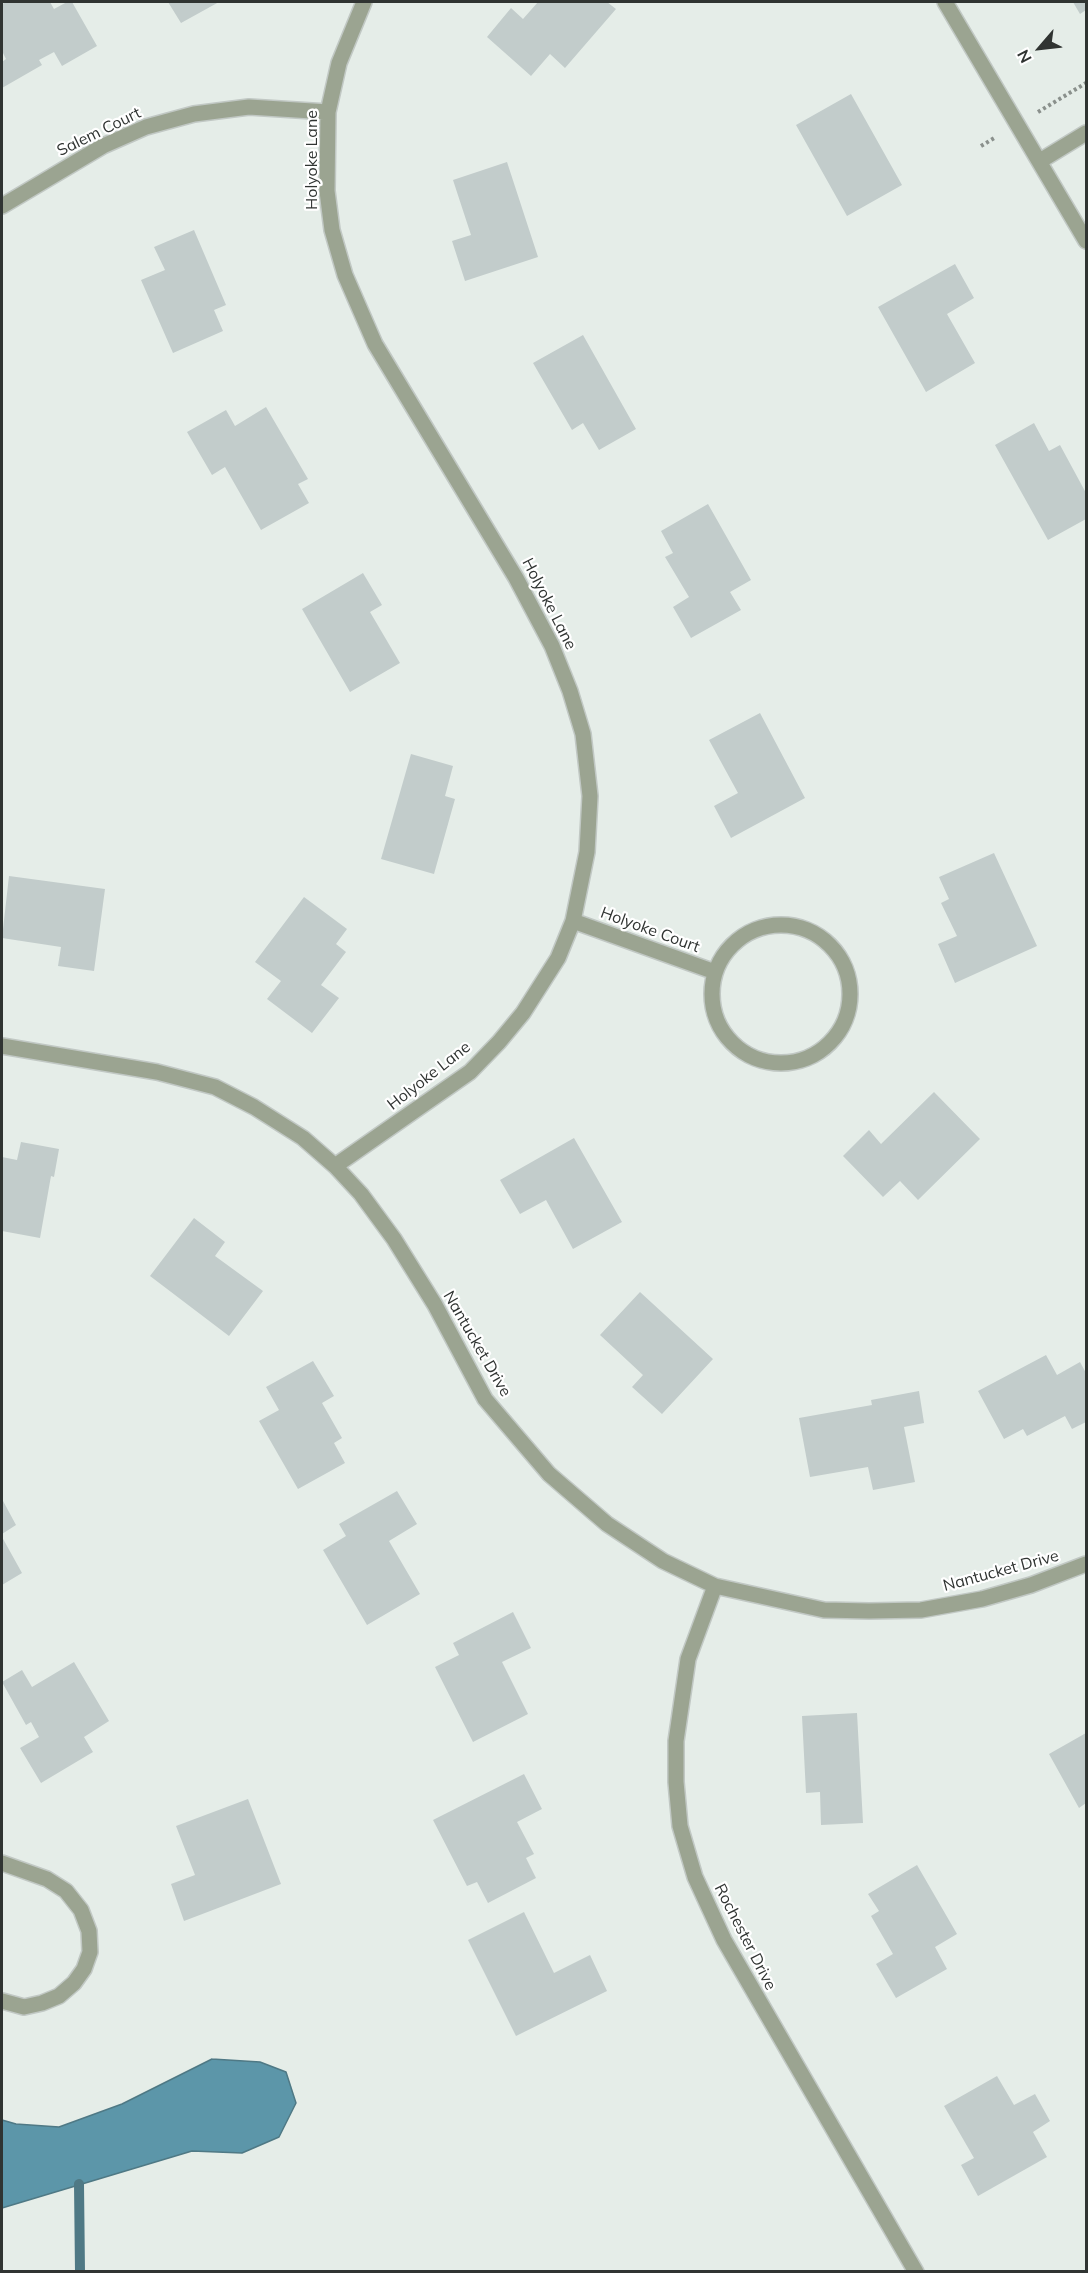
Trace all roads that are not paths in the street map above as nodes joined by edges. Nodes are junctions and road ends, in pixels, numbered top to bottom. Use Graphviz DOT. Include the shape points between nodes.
graph roads {
  1 [pos="364,2"];
  2 [pos="945,2"];
  3 [pos="328,112"];
  4 [pos="1086,133"];
  5 [pos="1040,161"];
  6 [pos="2,206"];
  7 [pos="1086,241"];
  8 [pos="573,921"];
  9 [pos="715,972"];
  10 [pos="2,1047"];
  11 [pos="335,1166"];
  12 [pos="1086,1564"];
  13 [pos="715,1586"];
  14 [pos="2,1863"];
  15 [pos="2,2001"];
  16 [pos="916,2271"];
  1 -- 3 [label="street, Holyoke Lane" via="339,63"];
  2 -- 5 [label="street"];
  3 -- 6 [label="street, Salem Court" via="249,107 194,114 146,127 103,146"];
  3 -- 8 [label="street, Holyoke Lane" via="327,190 332,230 361,316 516,578 552,646 570,691 582,734 590,796 587,852"];
  4 -- 5 [label="street"];
  5 -- 7 [label="street"];
  8 -- 9 [label="street, Holyoke Court"];
  8 -- 11 [label="street, Holyoke Lane" via="558,958 500,1042 470,1072"];
  9 -- 9 [label="street, Holyoke Court" via="712,1001 721,1029 740,1050 767,1062 796,1062 823,1050 842,1029 850,1001 847,972 832,947 809,930 781,924 753,930 730,947"];
  10 -- 11 [label="street, Nantucket Drive" via="157,1072 215,1087 303,1138"];
  11 -- 13 [label="street, Nantucket Drive" via="394,1239 435,1305 485,1399 549,1474 607,1524 663,1561"];
  12 -- 13 [label="street, Nantucket Drive" via="1011,1591 921,1610 824,1610"];
  13 -- 16 [label="street, Rochester Drive" via="688,1659 676,1741 680,1827 692,1867 724,1940"];
  14 -- 15 [label="street" via="47,1879 66,1891 81,1910 89,1931 90,1952 84,1969 59,1996 24,2007"];
}
